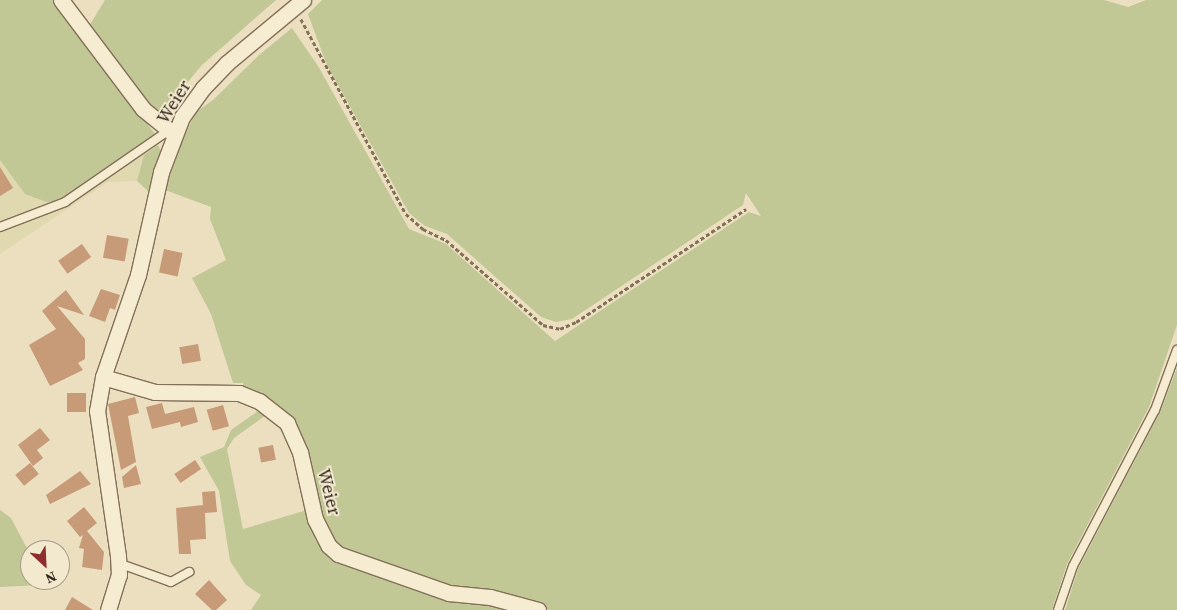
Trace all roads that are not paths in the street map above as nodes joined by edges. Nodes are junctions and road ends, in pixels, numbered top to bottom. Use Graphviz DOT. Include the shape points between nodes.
graph roads {
  1 [pos="61,0"];
  2 [pos="299,4"];
  3 [pos="171,132"];
  4 [pos="0,226"];
  5 [pos="1177,350"];
  6 [pos="102,377"];
  7 [pos="118,563"];
  8 [pos="190,572"];
  9 [pos="108,610"];
  10 [pos="538,610"];
  11 [pos="1058,610"];
  1 -- 3 [label="street" via="143,109"];
  2 -- 3 [label="street, Weier" via="227,63 203,88"];
  3 -- 4 [label="lane" via="65,202"];
  3 -- 6 [label="street, Weier" via="138,275"];
  5 -- 11 [label="lane" via="1155,410 1073,566"];
  6 -- 7 [label="street, Weier" via="97,428 114,519"];
  6 -- 10 [label="street, Weier" via="155,392 239,394 259,401 287,423 300,452 315,519 329,546 338,554 449,593 490,597"];
  7 -- 8 [label="lane" via="171,582"];
  7 -- 9 [label="street, Weier" via="115,593"];
}
